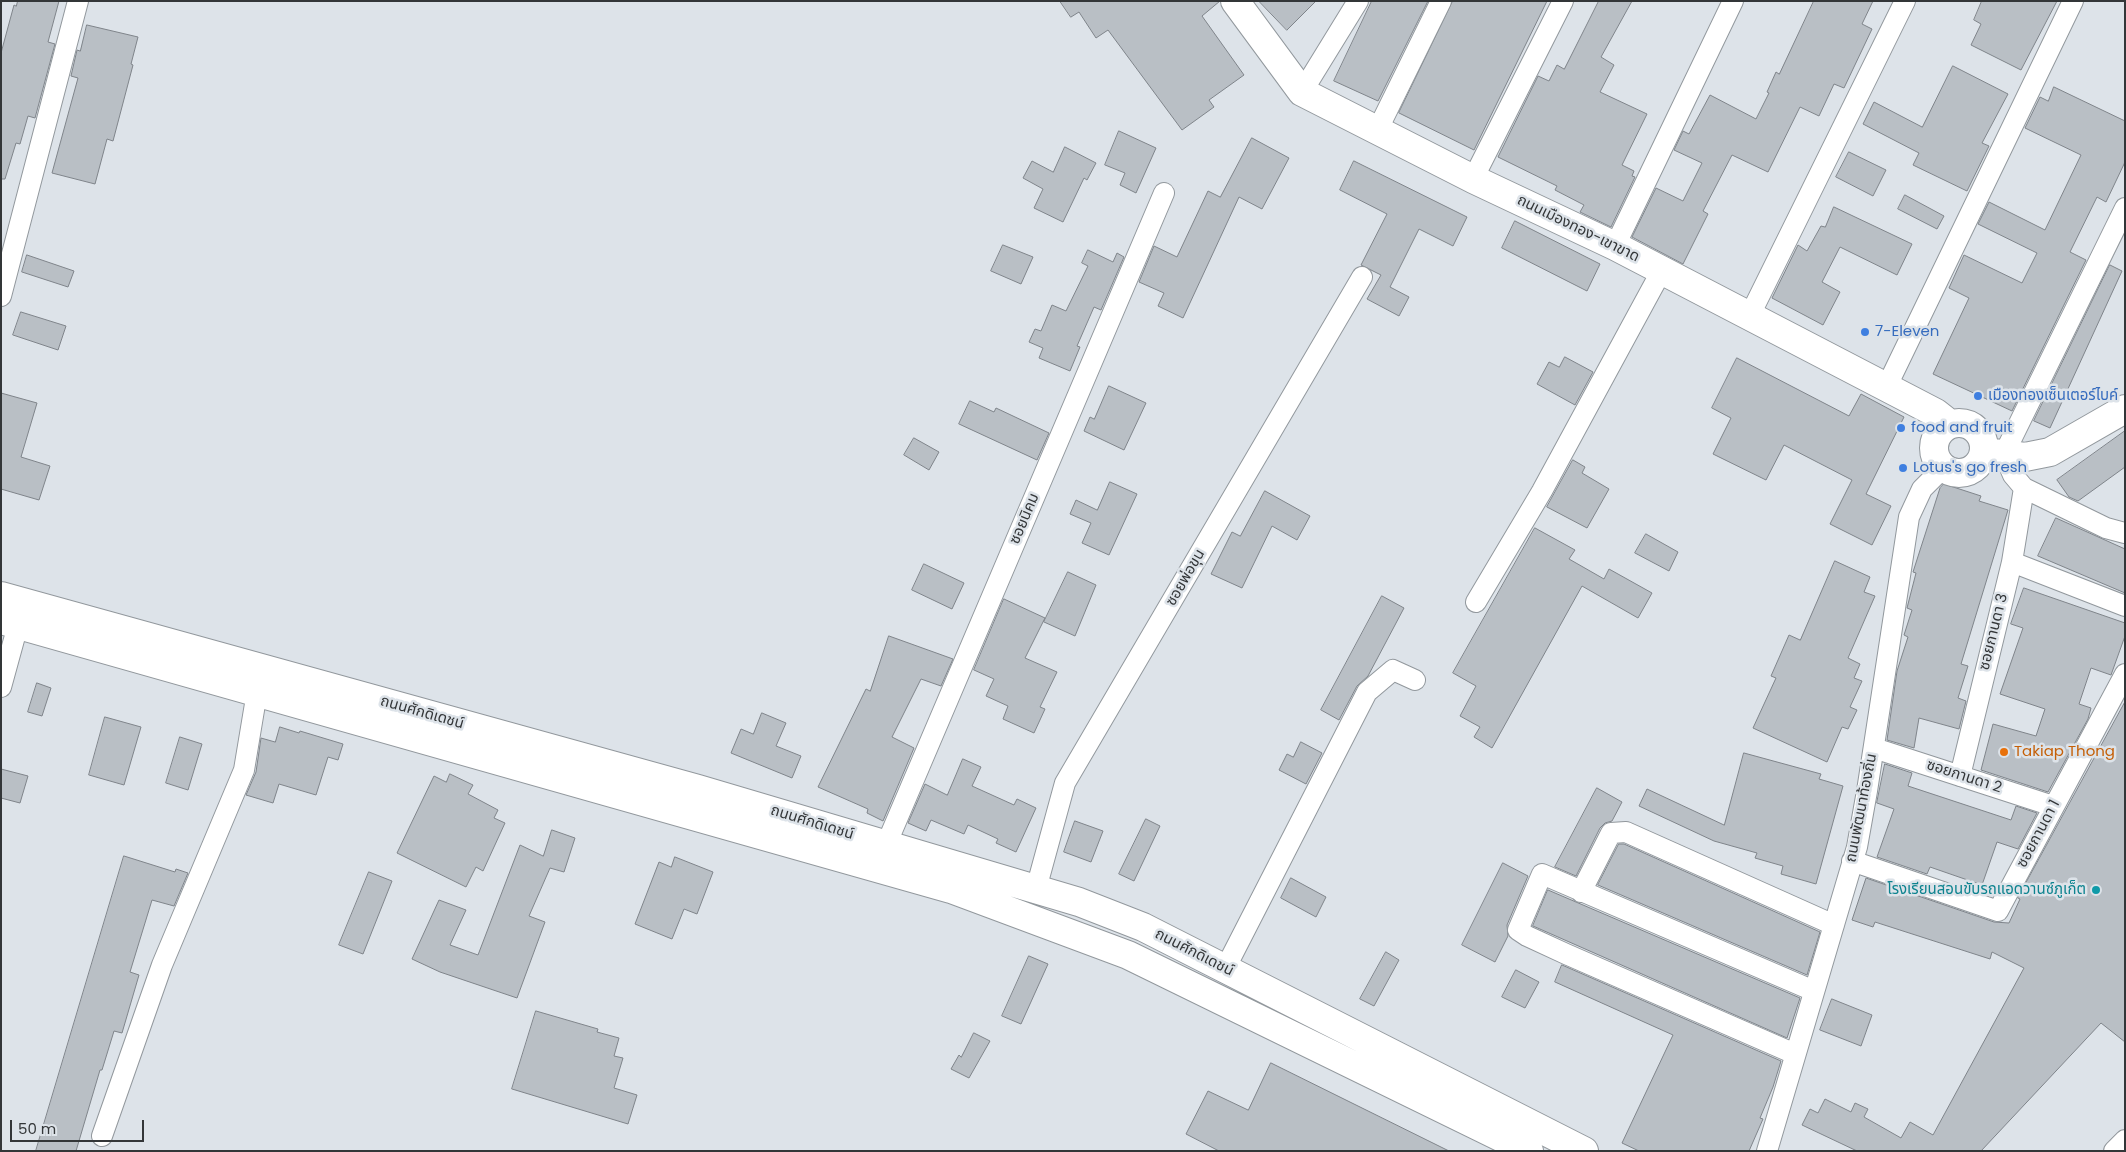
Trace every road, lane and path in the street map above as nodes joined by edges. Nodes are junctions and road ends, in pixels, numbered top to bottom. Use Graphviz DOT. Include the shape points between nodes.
graph roads {
  1 [pos="78,1"];
  2 [pos="1236,1"];
  3 [pos="1358,1"];
  4 [pos="1440,1"];
  5 [pos="1563,1"];
  6 [pos="1733,1"];
  7 [pos="1906,1"];
  8 [pos="2074,1"];
  9 [pos="1302,92"];
  10 [pos="1378,129"];
  11 [pos="1473,179"];
  12 [pos="1164,193"];
  13 [pos="2125,208"];
  14 [pos="1615,246"];
  15 [pos="1662,270"];
  16 [pos="1362,278"];
  17 [pos="1,296"];
  18 [pos="1749,317"];
  19 [pos="1886,388"];
  20 [pos="2125,409"];
  21 [pos="1950,424"];
  22 [pos="1994,453"];
  23 [pos="1943,468"];
  24 [pos="2024,488"];
  25 [pos="2125,533"];
  26 [pos="2012,562"];
  27 [pos="1,596"];
  28 [pos="1476,602"];
  29 [pos="2125,606"];
  30 [pos="10,622"];
  31 [pos="2125,674"];
  32 [pos="1415,680"];
  33 [pos="1,687"];
  34 [pos="257,692"];
  35 [pos="1874,748"];
  36 [pos="1960,776"];
  37 [pos="2053,806"];
  38 [pos="886,845"];
  39 [pos="1852,861"];
  40 [pos="1036,889"];
  41 [pos="1581,892"];
  42 [pos="1834,925"];
  43 [pos="1225,968"];
  44 [pos="1814,991"];
  45 [pos="1796,1054"];
  46 [pos="102,1136"];
  47 [pos="2125,1140"];
  48 [pos="1529,1151"];
  49 [pos="1584,1151"];
  50 [pos="1767,1151"];
  51 [pos="2114,1151"];
  1 -- 17 [label="street"];
  2 -- 9 [label="main road, ถนนเมืองทอง-เขาขาด"];
  3 -- 9 [label="street"];
  4 -- 10 [label="street"];
  5 -- 11 [label="street"];
  6 -- 14 [label="street"];
  7 -- 18 [label="street"];
  8 -- 19 [label="street"];
  9 -- 10 [label="main road, ถนนเมืองทอง-เขาขาด"];
  10 -- 11 [label="main road, ถนนเมืองทอง-เขาขาด"];
  11 -- 14 [label="main road, ถนนเมืองทอง-เขาขาด"];
  12 -- 38 [label="street, ซอยนิคม"];
  13 -- 22 [label="street"];
  14 -- 15 [label="main road, ถนนเมืองทอง-เขาขาด"];
  15 -- 18 [label="main road, ถนนเมืองทอง-เขาขาด"];
  15 -- 28 [label="street" via="1542,491"];
  16 -- 40 [label="street, ซอยพ่อขุน" via="1065,784"];
  18 -- 19 [label="main road, ถนนเมืองทอง-เขาขาด"];
  19 -- 21 [label="main road, ถนนเมืองทอง-เขาขาด" via="1936,413"];
  20 -- 22 [label="main road" via="2050,452 2025,457"];
  21 -- 22 [label="main road" via="1964,422 1976,428"];
  21 -- 23 [label="main road" via="1940,431 1934,443 1935,457"];
  22 -- 23 [label="main road" via="1968,472 1955,473"];
  22 -- 24 [label="street"];
  23 -- 35 [label="street, ถนนพัฒนาท้องถิ่น" via="1922,489 1909,517"];
  24 -- 25 [label="street" via="2106,528"];
  24 -- 26 [label="street, ซอยกานดา 3"];
  26 -- 29 [label="street"];
  26 -- 36 [label="street, ซอยกานดา 3"];
  27 -- 38 [label="main road, ถนนศักดิเดชน์" via="698,789"];
  30 -- 33 [label="street"];
  30 -- 34 [label="main road, ถนนศักดิเดชน์"];
  31 -- 37 [label="street, ซอยกานดา 1"];
  32 -- 43 [label="street" via="1393,670 1367,692"];
  34 -- 46 [label="street" via="244,770 162,965"];
  34 -- 48 [label="main road, ถนนศักดิเดชน์" via="951,889 1128,954"];
  35 -- 36 [label="street, ซอยกานดา 2"];
  35 -- 39 [label="street, ถนนพัฒนาท้องถิ่น"];
  36 -- 37 [label="street, ซอยกานดา 2"];
  37 -- 39 [label="street, ซอยกานดา 1" via="1998,911"];
  38 -- 40 [label="main road, ถนนศักดิเดชน์"];
  39 -- 42 [label="street, ถนนพัฒนาท้องถิ่น"];
  40 -- 43 [label="main road, ถนนศักดิเดชน์" via="1143,927"];
  41 -- 42 [label="street" via="1611,833 1626,832"];
  41 -- 44 [label="street"];
  41 -- 45 [label="street" via="1542,874 1518,930"];
  42 -- 44 [label="street, ถนนพัฒนาท้องถิ่น"];
  43 -- 49 [label="main road, ถนนศักดิเดชน์"];
  44 -- 45 [label="street, ถนนพัฒนาท้องถิ่น"];
  45 -- 50 [label="street, ถนนพัฒนาท้องถิ่น"];
  47 -- 51 [label="street"];
}
